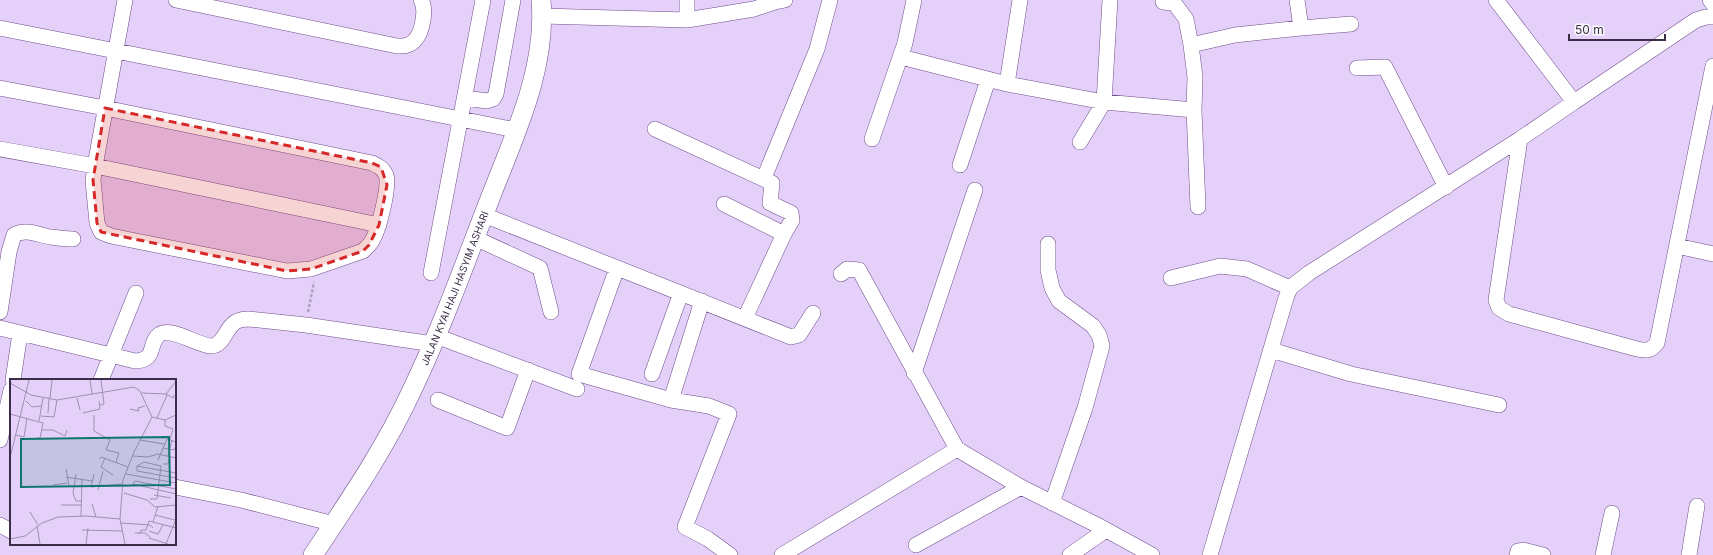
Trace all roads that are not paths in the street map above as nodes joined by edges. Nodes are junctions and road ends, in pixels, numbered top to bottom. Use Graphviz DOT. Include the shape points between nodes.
graph roads {
  1 [pos="125,0"];
  2 [pos="176,0"];
  3 [pos="421,0"];
  4 [pos="483,0"];
  5 [pos="513,0"];
  6 [pos="687,0"];
  7 [pos="785,0"];
  8 [pos="830,0"];
  9 [pos="914,0"];
  10 [pos="1020,0"];
  11 [pos="1110,0"];
  12 [pos="1297,0"];
  13 [pos="1496,0"];
  14 [pos="1710,0"];
  15 [pos="1163,2"];
  16 [pos="1713,4"];
  17 [pos="542,8"];
  18 [pos="1713,16"];
  19 [pos="687,20"];
  20 [pos="1351,24"];
  21 [pos="0,28"];
  22 [pos="1301,28"];
  23 [pos="1192,45"];
  24 [pos="115,50"];
  25 [pos="901,57"];
  26 [pos="1357,68"];
  27 [pos="1712,76"];
  28 [pos="988,80"];
  29 [pos="1007,84"];
  30 [pos="0,88"];
  31 [pos="465,98"];
  32 [pos="1104,102"];
  33 [pos="1574,102"];
  34 [pos="105,108"];
  35 [pos="1194,110"];
  36 [pos="461,119"];
  37 [pos="655,129"];
  38 [pos="516,130"];
  39 [pos="872,139"];
  40 [pos="1520,139"];
  41 [pos="1080,142"];
  42 [pos="0,149"];
  43 [pos="960,165"];
  44 [pos="94,166"];
  45 [pos="764,178"];
  46 [pos="1446,187"];
  47 [pos="975,190"];
  48 [pos="724,204"];
  49 [pos="1198,207"];
  50 [pos="484,215"];
  51 [pos="379,225"];
  52 [pos="784,234"];
  53 [pos="475,238"];
  54 [pos="73,239"];
  55 [pos="1048,244"];
  56 [pos="1677,246"];
  57 [pos="1713,254"];
  58 [pos="617,268"];
  59 [pos="431,273"];
  60 [pos="841,274"];
  61 [pos="1171,278"];
  62 [pos="2,286"];
  63 [pos="1290,288"];
  64 [pos="136,293"];
  65 [pos="680,293"];
  66 [pos="702,301"];
  67 [pos="0,312"];
  68 [pos="551,312"];
  69 [pos="813,313"];
  70 [pos="746,318"];
  71 [pos="0,328"];
  72 [pos="20,333"];
  73 [pos="434,340"];
  74 [pos="1271,350"];
  75 [pos="112,356"];
  76 [pos="528,370"];
  77 [pos="914,373"];
  78 [pos="652,374"];
  79 [pos="13,379"];
  80 [pos="101,379"];
  81 [pos="577,389"];
  82 [pos="10,394"];
  83 [pos="438,400"];
  84 [pos="671,400"];
  85 [pos="1499,405"];
  86 [pos="6,411"];
  87 [pos="0,440"];
  88 [pos="957,450"];
  89 [pos="176,487"];
  90 [pos="1021,487"];
  91 [pos="1052,503"];
  92 [pos="1697,506"];
  93 [pos="1612,513"];
  94 [pos="334,524"];
  95 [pos="0,526"];
  96 [pos="1106,530"];
  97 [pos="10,531"];
  98 [pos="916,545"];
  99 [pos="314,555"];
  100 [pos="730,555"];
  101 [pos="782,555"];
  102 [pos="1070,555"];
  103 [pos="1152,555"];
  104 [pos="1210,555"];
  105 [pos="1517,555"];
  106 [pos="1543,555"];
  107 [pos="1603,555"];
  108 [pos="1689,555"];
  1 -- 24 [label="street"];
  2 -- 3 [label="street" via="407,46 415,40 420,31 424,13"];
  4 -- 31 [label="street"];
  5 -- 31 [label="street" via="496,94 493,100 487,102"];
  6 -- 19 [label="street"];
  7 -- 19 [label="street" via="754,10"];
  8 -- 45 [label="street" via="817,49"];
  9 -- 25 [label="street"];
  10 -- 29 [label="street"];
  11 -- 32 [label="street"];
  12 -- 22 [label="street"];
  13 -- 33 [label="street"];
  14 -- 16 [label="street"];
  15 -- 23 [label="street" via="1174,3 1186,19"];
  17 -- 19 [label="street"];
  17 -- 38 [label="main road, JALAN KYAI HAJI HASYIM ASHARI" via="540,44 535,70"];
  18 -- 33 [label="street" via="1696,20"];
  20 -- 22 [label="street"];
  21 -- 24 [label="street"];
  22 -- 23 [label="street" via="1235,35"];
  23 -- 35 [label="street" via="1195,77"];
  24 -- 34 [label="street"];
  24 -- 36 [label="street"];
  25 -- 28 [label="street"];
  25 -- 39 [label="street"];
  26 -- 46 [label="street" via="1385,68"];
  27 -- 56 [label="street"];
  28 -- 29 [label="street"];
  28 -- 43 [label="street"];
  29 -- 32 [label="street"];
  30 -- 34 [label="street"];
  31 -- 36 [label="street"];
  32 -- 35 [label="street"];
  32 -- 41 [label="street"];
  33 -- 40 [label="street"];
  34 -- 44 [label="street"];
  34 -- 51 [label="street" via="372,163 381,167 386,176 387,185"];
  35 -- 49 [label="street"];
  36 -- 38 [label="street"];
  36 -- 59 [label="street"];
  37 -- 45 [label="street"];
  38 -- 50 [label="main road, JALAN KYAI HAJI HASYIM ASHARI"];
  40 -- 46 [label="street"];
  40 -- 56 [label="street" via="1496,300 1499,308 1510,314 1637,349 1653,349 1657,343"];
  42 -- 44 [label="street"];
  44 -- 51 [label="street"];
  44 -- 51 [label="street" via="96,223 101,232 111,236 287,271 312,269 363,251 374,238"];
  45 -- 52 [label="street" via="772,183 770,203 791,213 792,220"];
  46 -- 63 [label="street"];
  47 -- 77 [label="street"];
  48 -- 52 [label="street"];
  50 -- 53 [label="main road, JALAN KYAI HAJI HASYIM ASHARI"];
  50 -- 58 [label="street"];
  52 -- 70 [label="street"];
  53 -- 68 [label="street" via="540,268"];
  53 -- 73 [label="main road, JALAN KYAI HAJI HASYIM ASHARI"];
  54 -- 62 [label="street" via="31,232 14,235"];
  55 -- 91 [label="street" via="1048,270 1052,288 1059,301 1093,326 1102,346 1085,408"];
  56 -- 57 [label="street"];
  58 -- 65 [label="street"];
  58 -- 84 [label="street" via="578,374"];
  60 -- 77 [label="street" via="847,269 858,270"];
  61 -- 63 [label="street" via="1220,266 1247,269"];
  62 -- 67 [label="street"];
  63 -- 74 [label="street"];
  64 -- 75 [label="street"];
  65 -- 66 [label="street"];
  65 -- 78 [label="street"];
  66 -- 70 [label="street"];
  66 -- 84 [label="street"];
  69 -- 70 [label="street" via="799,335 791,337"];
  71 -- 72 [label="street"];
  72 -- 75 [label="street"];
  72 -- 79 [label="street"];
  73 -- 75 [label="street" via="249,319 240,320 232,325 219,343 213,346 203,345 168,332 157,338 150,355 143,361"];
  73 -- 76 [label="street"];
  73 -- 94 [label="main road, JALAN KYAI HAJI HASYIM ASHARI" via="413,389 377,457"];
  74 -- 85 [label="street" via="1351,374"];
  74 -- 104 [label="street"];
  75 -- 80 [label="street"];
  76 -- 81 [label="street"];
  76 -- 83 [label="street" via="507,428"];
  77 -- 88 [label="street"];
  82 -- 86 [label="street"];
  84 -- 100 [label="street" via="709,406 729,414 685,527"];
  86 -- 87 [label="street"];
  88 -- 90 [label="street"];
  88 -- 101 [label="street"];
  89 -- 94 [label="street" via="241,500"];
  90 -- 91 [label="street"];
  90 -- 98 [label="street"];
  91 -- 96 [label="street"];
  92 -- 108 [label="street"];
  93 -- 107 [label="street"];
  94 -- 99 [label="main road, JALAN KYAI HAJI HASYIM ASHARI"];
  95 -- 97 [label="street"];
  96 -- 102 [label="street"];
  96 -- 103 [label="street"];
  105 -- 106 [label="street" via="1518,551 1523,550"];
}
